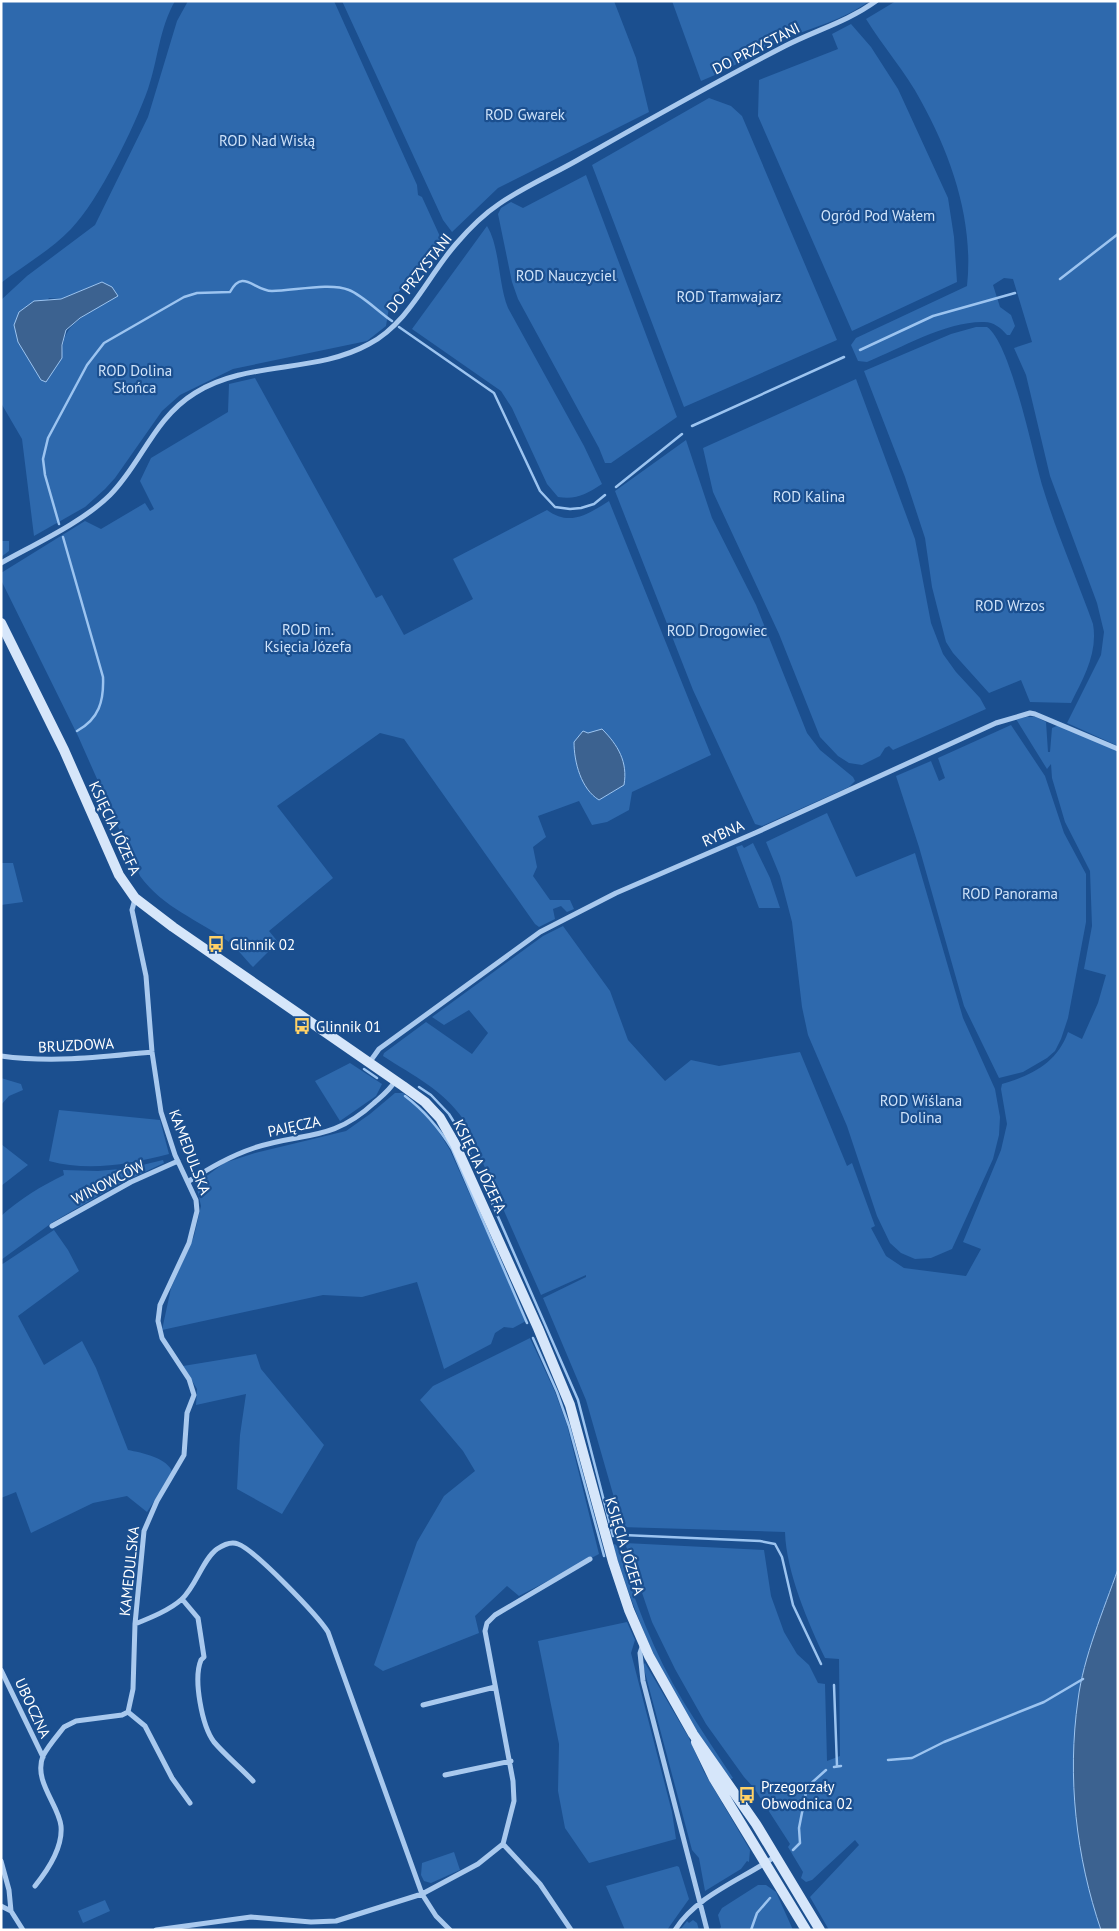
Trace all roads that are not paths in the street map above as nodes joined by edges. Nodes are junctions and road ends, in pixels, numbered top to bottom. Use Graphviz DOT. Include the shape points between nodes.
graph roads {
  1 [pos="876,1"];
  2 [pos="1,563"];
  3 [pos="1,623"];
  4 [pos="1118,749"];
  5 [pos="135,898"];
  6 [pos="152,1052"];
  7 [pos="1,1056"];
  8 [pos="369,1063"];
  9 [pos="395,1081"];
  10 [pos="178,1162"];
  11 [pos="189,1181"];
  12 [pos="52,1226"];
  13 [pos="590,1559"];
  14 [pos="182,1599"];
  15 [pos="135,1624"];
  16 [pos="644,1644"];
  17 [pos="1,1670"];
  18 [pos="495,1687"];
  19 [pos="423,1705"];
  20 [pos="128,1712"];
  21 [pos="692,1734"];
  22 [pos="43,1757"];
  23 [pos="511,1761"];
  24 [pos="445,1774"];
  25 [pos="253,1781"];
  26 [pos="190,1803"];
  27 [pos="503,1844"];
  28 [pos="776,1856"];
  29 [pos="1,1861"];
  30 [pos="765,1864"];
  31 [pos="35,1886"];
  32 [pos="422,1894"];
  33 [pos="700,1903"];
  34 [pos="1,1906"];
  35 [pos="11,1911"];
  36 [pos="22,1930"];
  37 [pos="156,1930"];
  38 [pos="450,1930"];
  39 [pos="571,1930"];
  40 [pos="675,1930"];
  41 [pos="708,1930"];
  42 [pos="806,1930"];
  43 [pos="820,1930"];
  1 -- 2 [label="street, DO PRZYSTANI" via="855,16 787,44 499,204 456,244 416,300 389,330 370,344 345,355 227,378 192,394 152,434 110,495 86,515"];
  3 -- 5 [label="main road, KSIĘCIA JÓZEFA" via="64,750 119,876"];
  4 -- 8 [label="street, RYBNA" via="1035,714 996,723 616,893 540,932 379,1049"];
  5 -- 6 [label="street, KAMEDULSKA" via="132,910 146,976"];
  5 -- 8 [label="main road, KSIĘCIA JÓZEFA" via="166,923"];
  6 -- 7 [label="street, BRUZDOWA" via="67,1060"];
  6 -- 10 [label="street, KAMEDULSKA" via="161,1112"];
  8 -- 9 [label="main road, KSIĘCIA JÓZEFA"];
  9 -- 11 [label="street, PAJĘCZA" via="359,1117 342,1126 324,1134 256,1148 231,1157"];
  9 -- 16 [label="main road, KSIĘCIA JÓZEFA" via="425,1102 440,1118 466,1164 570,1405 613,1562"];
  10 -- 11 [label="street, KAMEDULSKA"];
  10 -- 12 [label="street, WINOWCÓW" via="130,1182"];
  11 -- 15 [label="street, KAMEDULSKA" via="197,1211 194,1225 160,1305 158,1321 162,1338 189,1379 194,1395 187,1413 184,1455 144,1530"];
  13 -- 18 [label="street" via="495,1615 487,1623 485,1631"];
  14 -- 15 [label="street, KAMEDULSKA"];
  14 -- 25 [label="street" via="198,1618 204,1657 200,1660 197,1674 208,1733"];
  14 -- 32 [label="street, KAMEDULSKA" via="215,1550 237,1543 267,1567 321,1621 334,1644"];
  15 -- 20 [label="street" via="133,1689"];
  16 -- 21 [label="main road, KSIĘCIA JÓZEFA"];
  16 -- 33 [label="street, KSIĘCIA JÓZEFA" via="640,1653 643,1681"];
  17 -- 22 [label="street, UBOCZNA"];
  18 -- 19 [label="street"];
  18 -- 23 [label="street"];
  20 -- 22 [label="street" via="122,1716 69,1724"];
  20 -- 26 [label="street" via="144,1726 172,1778"];
  21 -- 28 [label="main road, KSIĘCIA JÓZEFA"];
  21 -- 30 [label="main road, KSIĘCIA JÓZEFA" via="714,1779"];
  22 -- 31 [label="street" via="44,1784 61,1826 56,1852"];
  23 -- 24 [label="street"];
  23 -- 27 [label="street" via="514,1801"];
  27 -- 32 [label="street" via="478,1864"];
  27 -- 39 [label="street" via="540,1884"];
  28 -- 30 [label="street"];
  28 -- 43 [label="main road, KSIĘCIA JÓZEFA"];
  29 -- 35 [label="street"];
  30 -- 33 [label="street"];
  30 -- 42 [label="main road, KSIĘCIA JÓZEFA"];
  32 -- 37 [label="street" via="336,1920 311,1922 251,1917"];
  32 -- 38 [label="street"];
  33 -- 40 [label="street"];
  33 -- 41 [label="street, KSIĘCIA JÓZEFA"];
  34 -- 35 [label="street"];
  35 -- 36 [label="street"];
}
